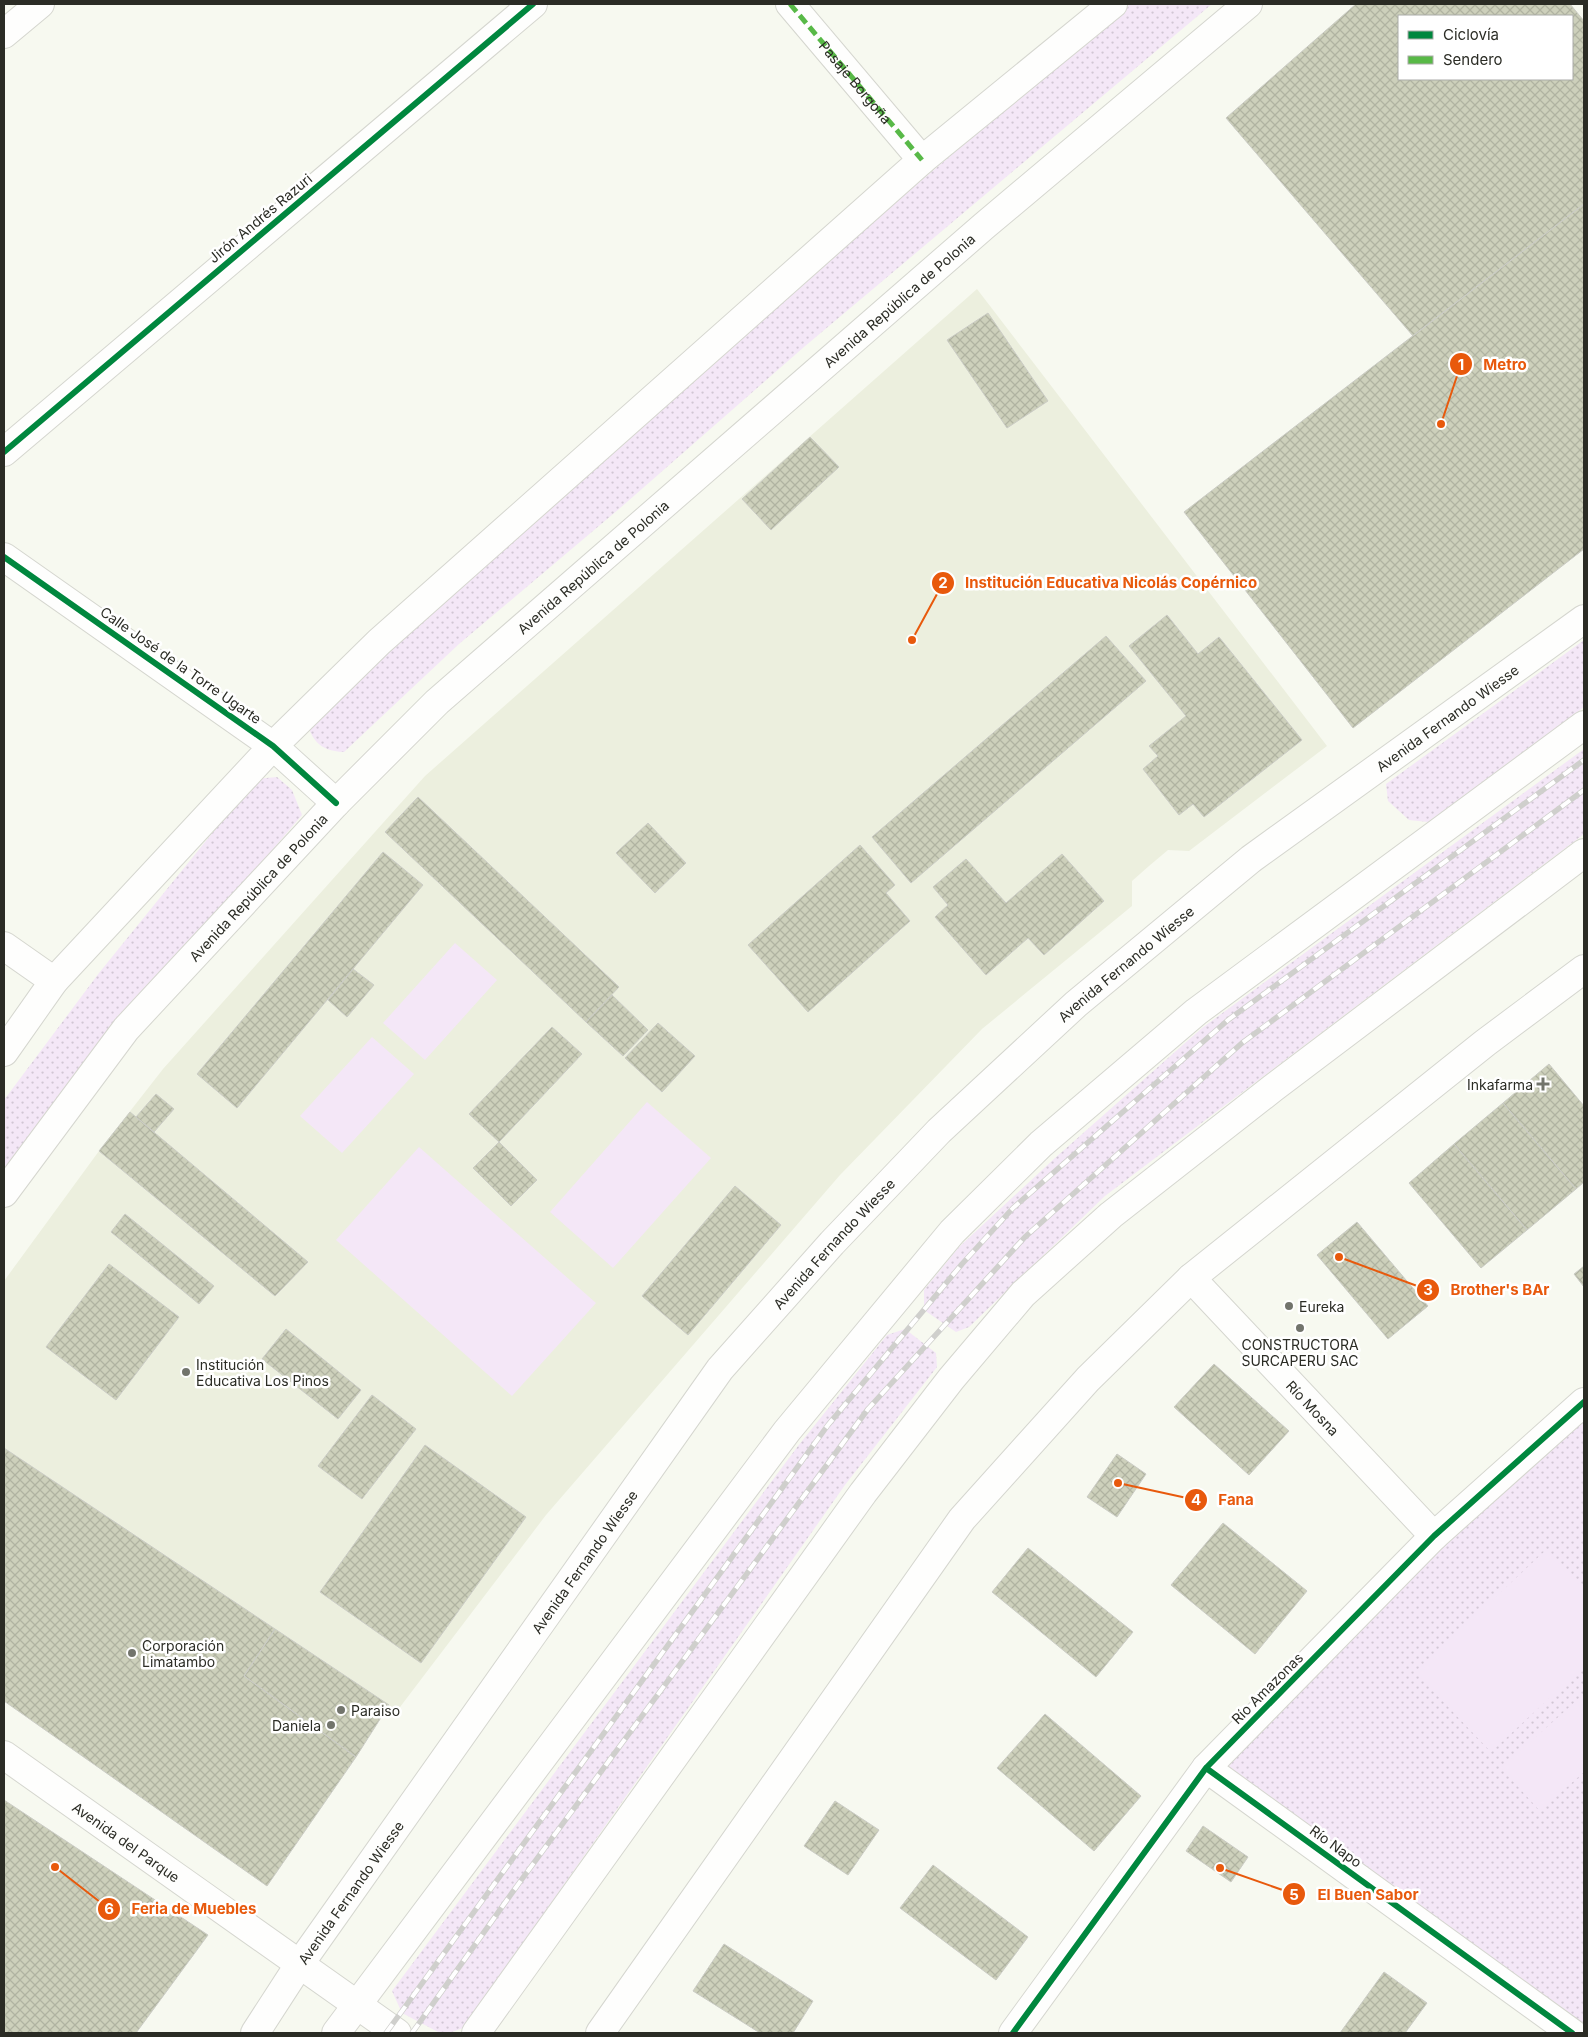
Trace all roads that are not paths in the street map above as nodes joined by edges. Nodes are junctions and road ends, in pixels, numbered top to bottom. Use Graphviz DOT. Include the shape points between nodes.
graph roads {
  1 [pos="40,4"];
  2 [pos="534,4"];
  3 [pos="790,4"];
  4 [pos="1113,4"];
  5 [pos="1248,4"];
  6 [pos="4,34"];
  7 [pos="922,160"];
  8 [pos="4,452"];
  9 [pos="4,557"];
  10 [pos="1584,618"];
  11 [pos="1584,725"];
  12 [pos="273,746"];
  13 [pos="336,804"];
  14 [pos="1584,853"];
  15 [pos="4,946"];
  16 [pos="1584,969"];
  17 [pos="54,981"];
  18 [pos="4,1052"];
  19 [pos="4,1193"];
  20 [pos="1191,1278"];
  21 [pos="1584,1402"];
  22 [pos="1434,1536"];
  23 [pos="4,1755"];
  24 [pos="1206,1768"];
  25 [pos="300,1965"];
  26 [pos="356,2005"];
  27 [pos="1016,2032"];
  28 [pos="255,2033"];
  29 [pos="336,2033"];
  30 [pos="397,2033"];
  31 [pos="476,2033"];
  32 [pos="600,2033"];
  33 [pos="1572,2033"];
  1 -- 6 [label="main road"];
  2 -- 8 [label="main road, Jirón Andrés Razuri"];
  3 -- 7 [label="main road, Pasaje Borgoña"];
  4 -- 7 [label="main road"];
  5 -- 13 [label="main road, Avenida República de Polonia" via="984,226 436,702"];
  7 -- 12 [label="main road" via="380,642"];
  9 -- 12 [label="main road, Calle José de la Torre Ugarte"];
  10 -- 25 [label="main road, Avenida Fernando Wiesse" via="1251,859 1076,1004 939,1131 832,1243 720,1369"];
  11 -- 26 [label="main road" via="1196,1012 1041,1144 952,1232 786,1431"];
  12 -- 13 [label="main road, Calle José de la Torre Ugarte"];
  12 -- 17 [label="main road"];
  13 -- 19 [label="main road, Avenida República de Polonia" via="126,1029"];
  14 -- 31 [label="main road" via="1119,1209 1023,1294 951,1379 863,1493"];
  15 -- 17 [label="main road"];
  16 -- 20 [label="main road" via="1485,1042"];
  17 -- 18 [label="main road"];
  20 -- 22 [label="main road, Río Mosna"];
  20 -- 32 [label="main road" via="1088,1379 962,1519"];
  21 -- 22 [label="main road, Río Amazonas"];
  22 -- 24 [label="main road, Río Amazonas"];
  23 -- 25 [label="main road, Avenida del Parque"];
  24 -- 27 [label="main road, Río Amazonas"];
  24 -- 33 [label="main road, Río Napo"];
  25 -- 26 [label="main road, Avenida del Parque"];
  25 -- 28 [label="main road, Avenida Fernando Wiesse"];
  26 -- 29 [label="main road"];
  26 -- 30 [label="main road, Avenida del Parque"];
}
